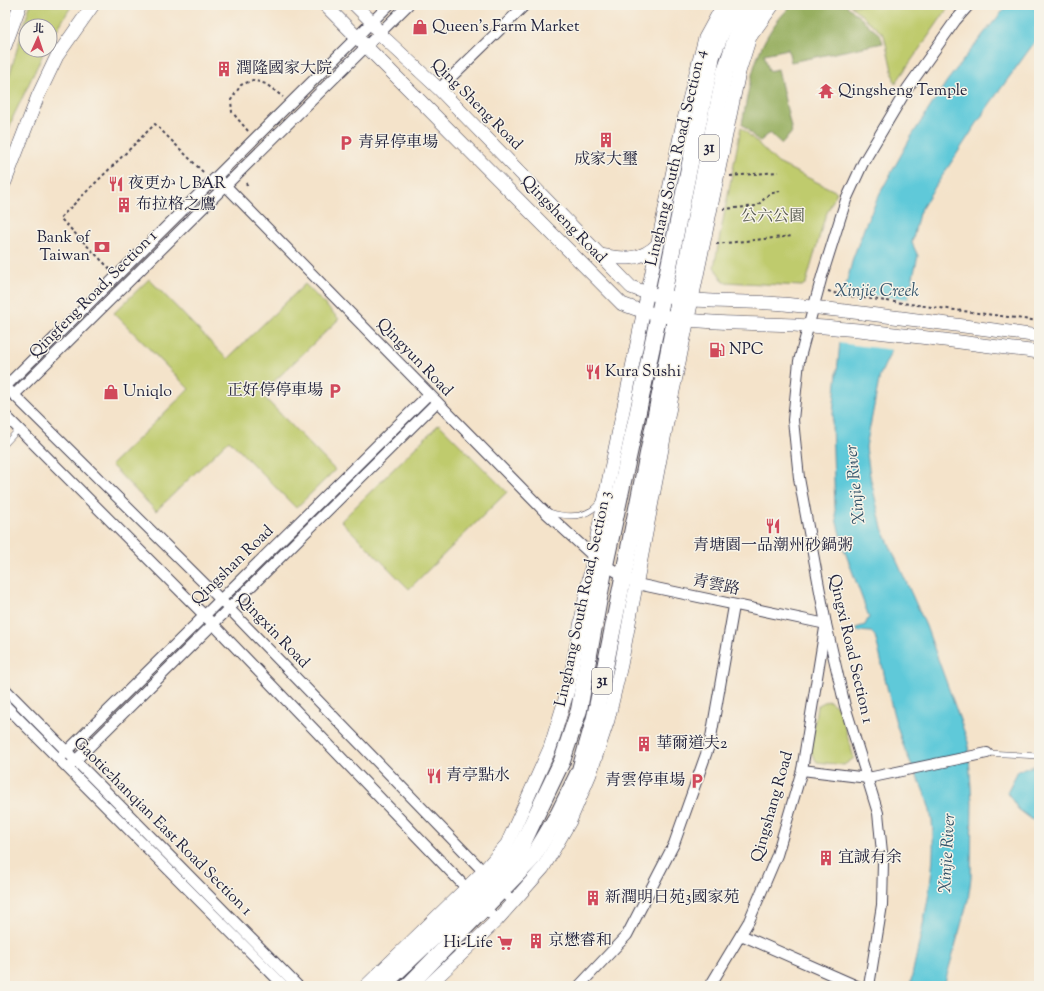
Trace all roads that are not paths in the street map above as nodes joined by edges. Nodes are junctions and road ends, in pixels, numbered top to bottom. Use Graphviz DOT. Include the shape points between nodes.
graph roads {
  1 [pos="20,5"];
  2 [pos="93,5"];
  3 [pos="325,5"];
  4 [pos="355,5"];
  5 [pos="389,5"];
  6 [pos="408,5"];
  7 [pos="525,5"];
  8 [pos="723,5"];
  9 [pos="738,5"];
  10 [pos="756,5"];
  11 [pos="773,5"];
  12 [pos="969,5"];
  13 [pos="372,22"];
  14 [pos="379,33"];
  15 [pos="361,42"];
  16 [pos="5,46"];
  17 [pos="439,89"];
  18 [pos="688,105"];
  19 [pos="689,166"];
  20 [pos="217,177"];
  21 [pos="5,182"];
  22 [pos="226,185"];
  23 [pos="658,244"];
  24 [pos="600,255"];
  25 [pos="656,293"];
  26 [pos="685,298"];
  27 [pos="651,314"];
  28 [pos="811,317"];
  29 [pos="681,319"];
  30 [pos="1039,336"];
  31 [pos="1039,352"];
  32 [pos="5,387"];
  33 [pos="429,394"];
  34 [pos="14,395"];
  35 [pos="437,402"];
  36 [pos="5,415"];
  37 [pos="19,429"];
  38 [pos="5,444"];
  39 [pos="606,491"];
  40 [pos="543,510"];
  41 [pos="599,560"];
  42 [pos="623,575"];
  43 [pos="637,584"];
  44 [pos="220,600"];
  45 [pos="734,606"];
  46 [pos="229,608"];
  47 [pos="205,615"];
  48 [pos="213,624"];
  49 [pos="826,624"];
  50 [pos="5,689"];
  51 [pos="5,705"];
  52 [pos="67,752"];
  53 [pos="988,753"];
  54 [pos="1039,756"];
  55 [pos="59,759"];
  56 [pos="72,765"];
  57 [pos="802,770"];
  58 [pos="868,778"];
  59 [pos="492,881"];
  60 [pos="475,898"];
  61 [pos="513,902"];
  62 [pos="497,920"];
  63 [pos="741,935"];
  64 [pos="284,986"];
  65 [pos="298,986"];
  66 [pos="366,986"];
  67 [pos="382,986"];
  68 [pos="408,986"];
  69 [pos="428,986"];
  70 [pos="579,986"];
  71 [pos="710,986"];
  72 [pos="857,986"];
  73 [pos="869,986"];
  1 -- 16 [label="street"];
  2 -- 21 [label="street" via="57,56 38,96"];
  3 -- 15 [label="street, Qingsheng Road"];
  4 -- 13 [label="street, Qing Sheng Road"];
  5 -- 13 [label="street, Qingfeng Road, Section 1"];
  6 -- 14 [label="street"];
  7 -- 17 [label="street"];
  8 -- 18 [label="street, Linghang South Road, Section 4 / 31" via="705,38"];
  9 -- 19 [label="main road, Linghang South Road, Section 4 / 31" via="724,26 712,56"];
  10 -- 26 [label="main road, Linghang South Road, Section 4 / 31" via="738,32 725,71"];
  11 -- 26 [label="street, 31" via="750,37 739,72"];
  12 -- 28 [label="street, Qingxi Road Section 1" via="907,89 863,163 846,200"];
  13 -- 14 [label="street, Qing Sheng Road"];
  13 -- 15 [label="street, Qingfeng Road, Section 1"];
  14 -- 15 [label="street"];
  14 -- 17 [label="street, Qing Sheng Road"];
  15 -- 20 [label="street, Qingfeng Road, Section 1"];
  15 -- 22 [label="street, Qingfeng Road, Section 1"];
  15 -- 27 [label="street, Qingsheng Road" via="622,304"];
  17 -- 24 [label="street, Qing Sheng Road"];
  18 -- 19 [label="street"];
  18 -- 23 [label="street, Linghang South Road, Section 4 / 31"];
  19 -- 25 [label="main road, Linghang South Road, Section 4 / 31"];
  20 -- 22 [label="street, Qingyun Road"];
  20 -- 32 [label="street, Qingfeng Road, Section 1"];
  22 -- 33 [label="street, Qingyun Road"];
  22 -- 34 [label="street, Qingfeng Road, Section 1"];
  23 -- 24 [label="street" via="633,259"];
  23 -- 25 [label="street, Linghang South Road, Section 4 / 31"];
  24 -- 25 [label="street, Qing Sheng Road" via="631,286"];
  25 -- 26 [label="street, Qing Sheng Road"];
  25 -- 27 [label="main road, Linghang South Road, Section 3 / 31"];
  26 -- 28 [label="street, Qingsheng Road" via="793,305"];
  26 -- 29 [label="main road, Linghang South Road, Section 3 / 31"];
  27 -- 29 [label="street, Qingsheng Road"];
  27 -- 39 [label="street, Linghang South Road, Section 3 / 31"];
  27 -- 41 [label="main road, Linghang South Road, Section 3 / 31"];
  28 -- 29 [label="street, Qingsheng Road"];
  28 -- 30 [label="street, Qingsheng Road" via="839,311"];
  28 -- 31 [label="street, Qingsheng Road" via="837,329"];
  28 -- 49 [label="street, Qingxi Road Section 1" via="799,361 793,420 798,478"];
  29 -- 42 [label="main road, Linghang South Road, Section 3 / 31"];
  29 -- 43 [label="street, Linghang South Road, Section 3 / 31"];
  32 -- 34 [label="street, Qingxin Road"];
  33 -- 35 [label="street, Qingyun Road"];
  33 -- 44 [label="street, Qingshan Road"];
  34 -- 44 [label="street, Qingxin Road"];
  35 -- 40 [label="street, Qingyun Road"];
  35 -- 46 [label="street, Qingshan Road"];
  36 -- 37 [label="street"];
  37 -- 38 [label="lane"];
  37 -- 47 [label="street"];
  39 -- 40 [label="lane" via="598,504 588,513 573,517"];
  39 -- 41 [label="street, Linghang South Road, Section 3 / 31"];
  40 -- 41 [label="street, Qingyun Road"];
  41 -- 42 [label="street, 青雲路"];
  41 -- 59 [label="main road, Linghang South Road, Section 3 / 31" via="579,710 562,761 519,851"];
  42 -- 43 [label="street, 青雲路"];
  42 -- 59 [label="main road, Linghang South Road, Section 3 / 31" via="595,717 580,770 559,813 531,860"];
  43 -- 45 [label="street, 青雲路"];
  43 -- 61 [label="street, Linghang South Road, Section 3 / 31" via="608,720 590,774 570,821 543,868"];
  44 -- 46 [label="street, Qingxin Road"];
  44 -- 47 [label="street, Qingshan Road"];
  45 -- 49 [label="street, 青雲路"];
  45 -- 70 [label="street" via="710,743 674,844 627,935"];
  46 -- 48 [label="street, Qingshan Road"];
  46 -- 59 [label="street, Qingxin Road"];
  47 -- 48 [label="street"];
  47 -- 52 [label="street, Qingshan Road"];
  48 -- 56 [label="street, Qingshan Road"];
  48 -- 60 [label="street"];
  49 -- 57 [label="street, Qingshang Road"];
  49 -- 58 [label="street, Qingxi Road Section 1" via="845,706"];
  50 -- 52 [label="street, Gaotiezhanqian East Road Section 1"];
  51 -- 55 [label="street, Gaotiezhanqian East Road Section 1"];
  52 -- 55 [label="street, Qingshan Road"];
  52 -- 56 [label="street, Gaotiezhanqian East Road Section 1"];
  53 -- 54 [label="lane"];
  53 -- 58 [label="street"];
  55 -- 56 [label="street, Gaotiezhanqian East Road Section 1"];
  56 -- 64 [label="street, Gaotiezhanqian East Road Section 1"];
  56 -- 65 [label="street, Gaotiezhanqian East Road Section 1"];
  57 -- 58 [label="street"];
  57 -- 63 [label="street, Qingshang Road" via="777,855"];
  58 -- 73 [label="street, Qingxi Road Section 1" via="878,813 883,862 882,905"];
  59 -- 60 [label="main road, Linghang South Road, Section 3 / 31"];
  59 -- 61 [label="street, Qingxin Road"];
  60 -- 62 [label="street"];
  60 -- 66 [label="street, Linghang South Road, Section 3 / 31"];
  60 -- 67 [label="main road, Linghang South Road, Section 3 / 31"];
  60 -- 68 [label="main road, Linghang South Road, Section 3 / 31"];
  61 -- 62 [label="street, Linghang South Road, Section 3 / 31"];
  62 -- 69 [label="street, Linghang South Road, Section 3 / 31"];
  63 -- 71 [label="street, Qingshang Road"];
  63 -- 72 [label="street"];
}
